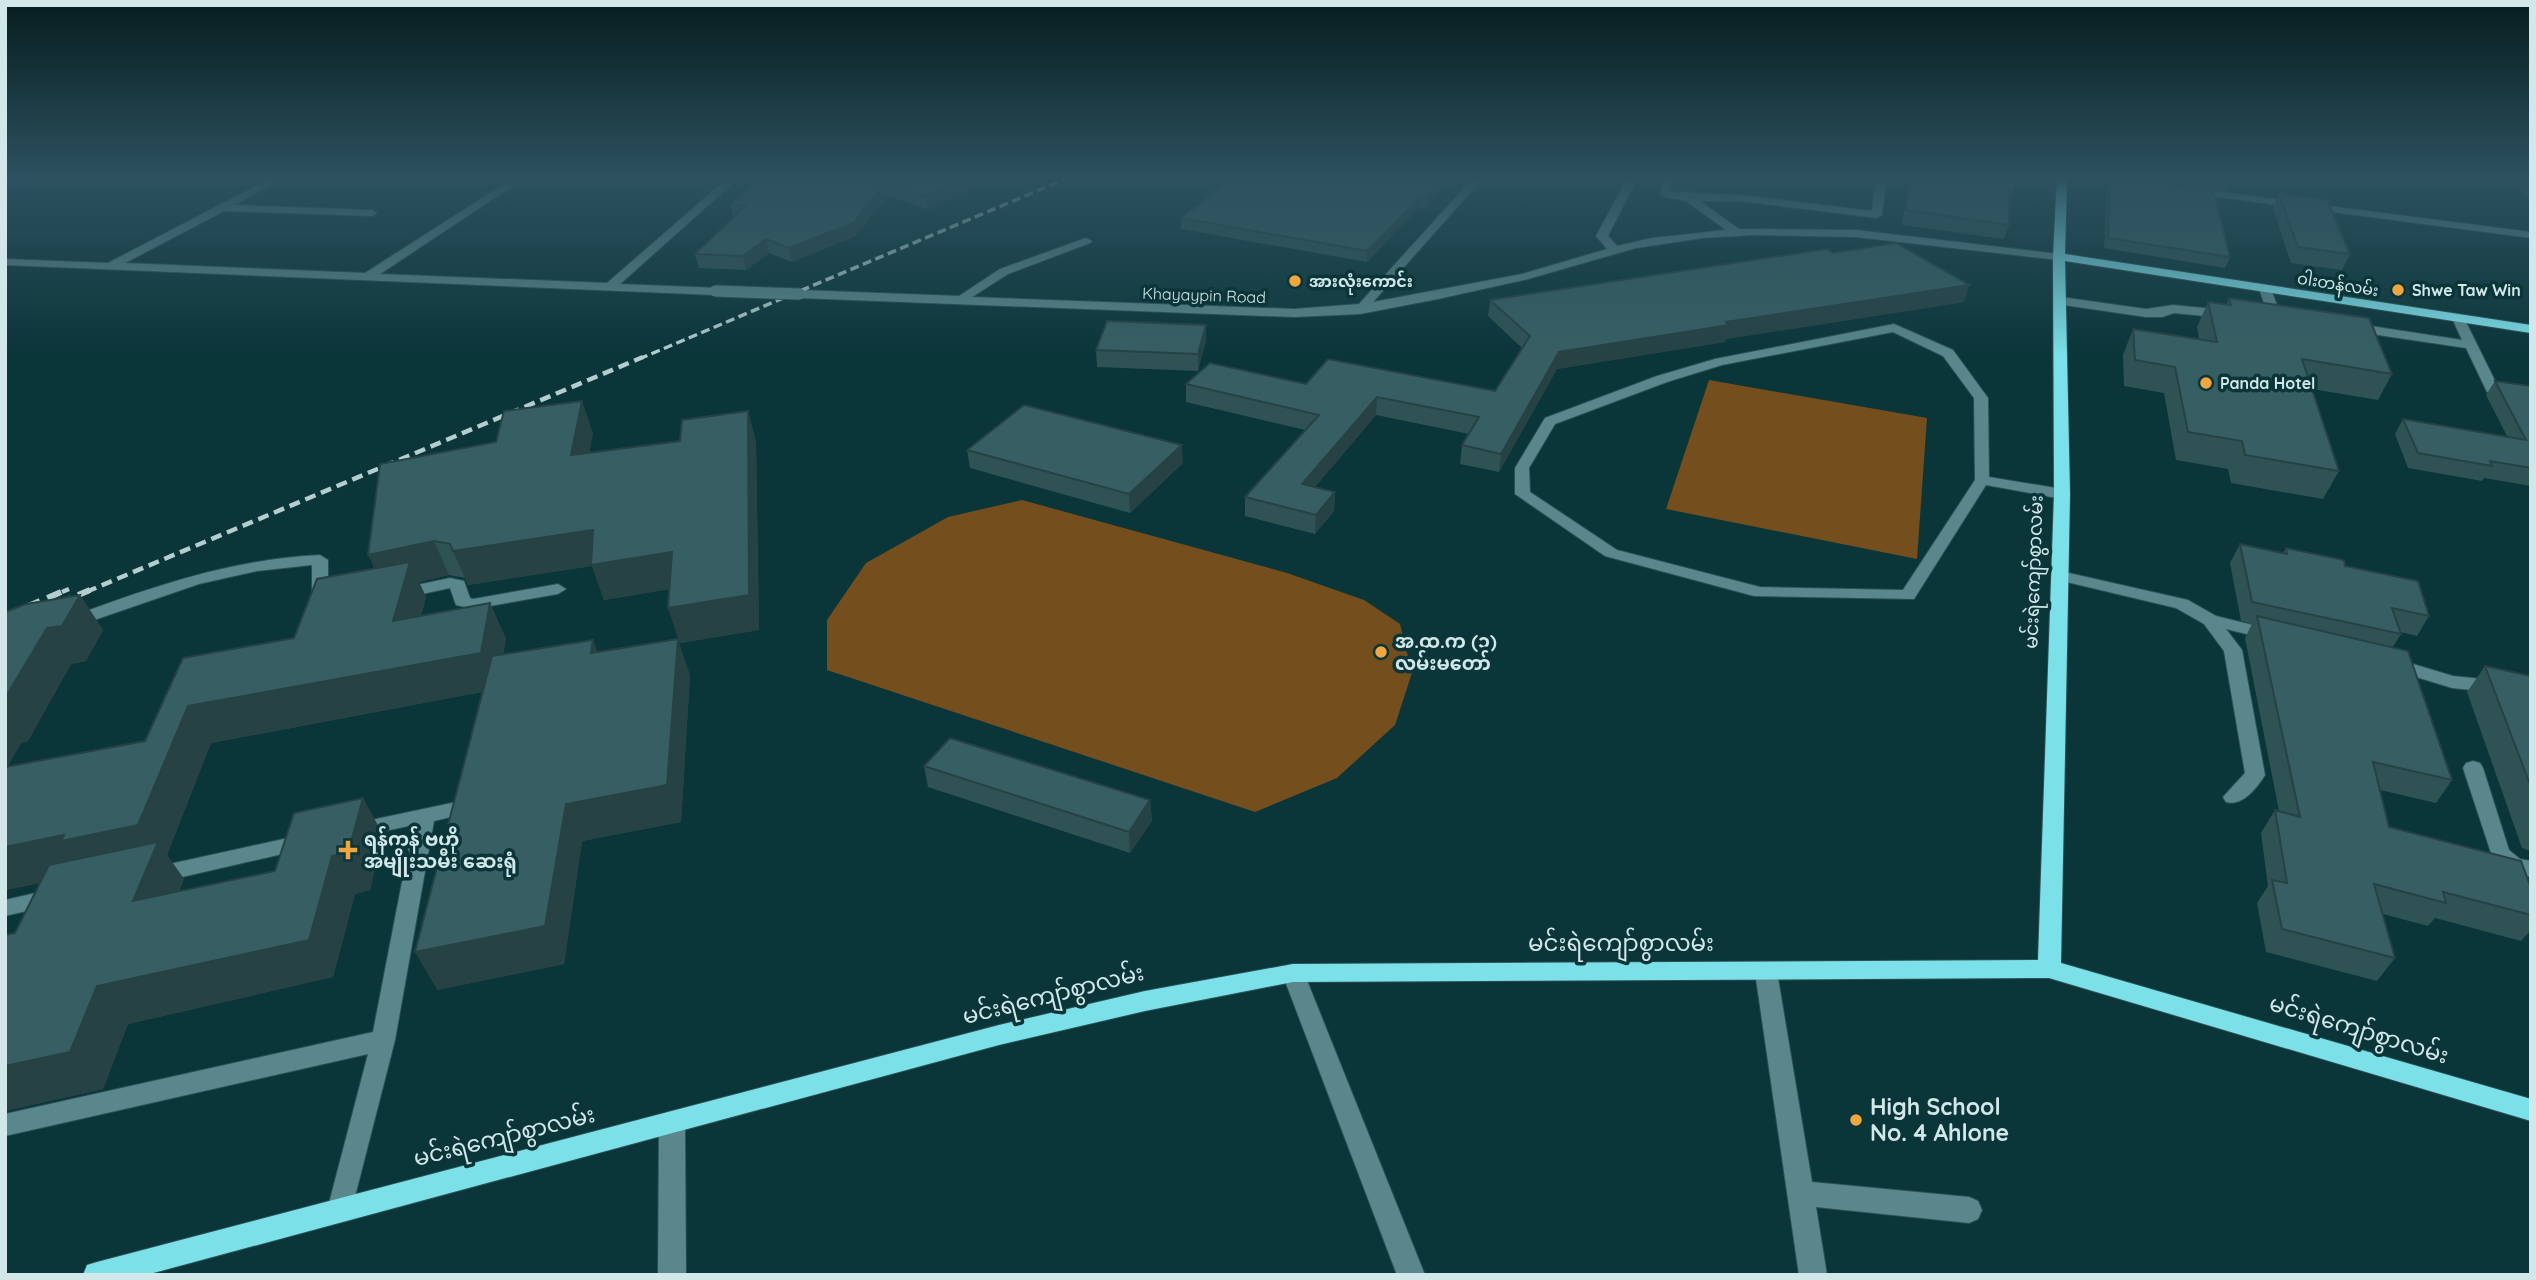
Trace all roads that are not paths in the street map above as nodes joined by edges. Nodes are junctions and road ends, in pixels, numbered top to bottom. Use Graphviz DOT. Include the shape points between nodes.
graph roads {
  1 [pos="167,237"];
  2 [pos="429,237"];
  3 [pos="667,237"];
  4 [pos="1426,237"];
  5 [pos="1603,237"];
  6 [pos="1701,237"];
  7 [pos="1886,237"];
  8 [pos="2060,237"];
  9 [pos="1086,241"];
  10 [pos="1615,251"];
  11 [pos="2059,257"];
  12 [pos="5,262"];
  13 [pos="111,266"];
  14 [pos="367,277"];
  15 [pos="609,287"];
  16 [pos="2265,289"];
  17 [pos="961,301"];
  18 [pos="2061,301"];
  19 [pos="1360,310"];
  20 [pos="2162,313"];
  21 [pos="2458,318"];
  22 [pos="2341,326"];
  23 [pos="2163,329"];
  24 [pos="2531,329"];
  25 [pos="2471,345"];
  26 [pos="2492,389"];
  27 [pos="1982,480"];
  28 [pos="2062,494"];
  29 [pos="2060,576"];
  30 [pos="558,589"];
  31 [pos="385,597"];
  32 [pos="339,604"];
  33 [pos="2210,620"];
  34 [pos="56,629"];
  35 [pos="2286,639"];
  36 [pos="2374,659"];
  37 [pos="2531,690"];
  38 [pos="2473,768"];
  39 [pos="475,785"];
  40 [pos="2234,797"];
  41 [pos="425,816"];
  42 [pos="2531,869"];
  43 [pos="141,878"];
  44 [pos="73,893"];
  45 [pos="5,908"];
  46 [pos="2049,969"];
  47 [pos="1293,972"];
  48 [pos="1766,972"];
  49 [pos="383,1040"];
  50 [pos="2531,1110"];
  51 [pos="672,1122"];
  52 [pos="5,1125"];
  53 [pos="1801,1193"];
  54 [pos="341,1207"];
  55 [pos="1969,1210"];
  56 [pos="97,1275"];
  57 [pos="671,1275"];
  58 [pos="1411,1275"];
  59 [pos="1813,1275"];
  1 -- 13 [label="street"];
  2 -- 14 [label="street"];
  3 -- 15 [label="street"];
  4 -- 19 [label="street"];
  5 -- 10 [label="street"];
  6 -- 10 [label="street, Khayaypin Road"];
  7 -- 11 [label="street, Khayaypin Road"];
  8 -- 11 [label="main road, မင်းရဲကျော်စွာလမ်း"];
  9 -- 17 [label="street" via="990,277"];
  10 -- 19 [label="street, Khayaypin Road" via="1526,276"];
  11 -- 16 [label="main road, ဝါးတန်လမ်း"];
  11 -- 18 [label="main road, မင်းရဲကျော်စွာလမ်း"];
  12 -- 13 [label="street, Khayaypin Road"];
  13 -- 14 [label="street, Khayaypin Road"];
  14 -- 15 [label="street, Khayaypin Road"];
  15 -- 17 [label="street, Khayaypin Road, bridge"];
  16 -- 20 [label="street" via="2282,317 2185,309"];
  16 -- 21 [label="main road, ဝါးတန်လမ်း"];
  17 -- 19 [label="street, Khayaypin Road" via="1294,313"];
  18 -- 20 [label="street"];
  18 -- 28 [label="main road, မင်းရဲကျော်စွာလမ်း"];
  20 -- 23 [label="street"];
  21 -- 24 [label="main road, ဝါးတန်လမ်း"];
  21 -- 25 [label="street"];
  22 -- 25 [label="street"];
  25 -- 26 [label="street"];
  27 -- 27 [label="street" via="1981,398 1948,353 1894,328 1720,362 1550,421 1522,468 1523,494 1611,553 1774,593 1908,595"];
  27 -- 28 [label="street"];
  28 -- 29 [label="main road, မင်းရဲကျော်စွာလမ်း"];
  29 -- 33 [label="street" via="2182,604"];
  29 -- 46 [label="main road, မင်းရဲကျော်စွာလမ်း"];
  30 -- 31 [label="street" via="472,604 462,601 458,585 450,583"];
  32 -- 34 [label="street" via="329,604 320,592 320,559 291,560 157,590"];
  33 -- 35 [label="street"];
  33 -- 40 [label="street" via="2233,650 2255,775"];
  36 -- 37 [label="street" via="2452,682"];
  38 -- 42 [label="street" via="2500,854 2514,865"];
  39 -- 41 [label="street" via="469,806"];
  41 -- 43 [label="street"];
  41 -- 49 [label="street"];
  44 -- 45 [label="street"];
  46 -- 48 [label="main road, မင်းရဲကျော်စွာလမ်း"];
  46 -- 50 [label="main road, မင်းရဲကျော်စွာလမ်း"];
  47 -- 48 [label="main road, မင်းရဲကျော်စွာလမ်း"];
  47 -- 51 [label="main road, မင်းရဲကျော်စွာလမ်း" via="1178,992"];
  47 -- 58 [label="street"];
  48 -- 53 [label="street"];
  49 -- 52 [label="street"];
  49 -- 54 [label="street"];
  51 -- 54 [label="main road, မင်းရဲကျော်စွာလမ်း"];
  51 -- 57 [label="street"];
  53 -- 55 [label="street"];
  53 -- 59 [label="street"];
  54 -- 56 [label="main road, မင်းရဲကျော်စွာလမ်း"];
}
